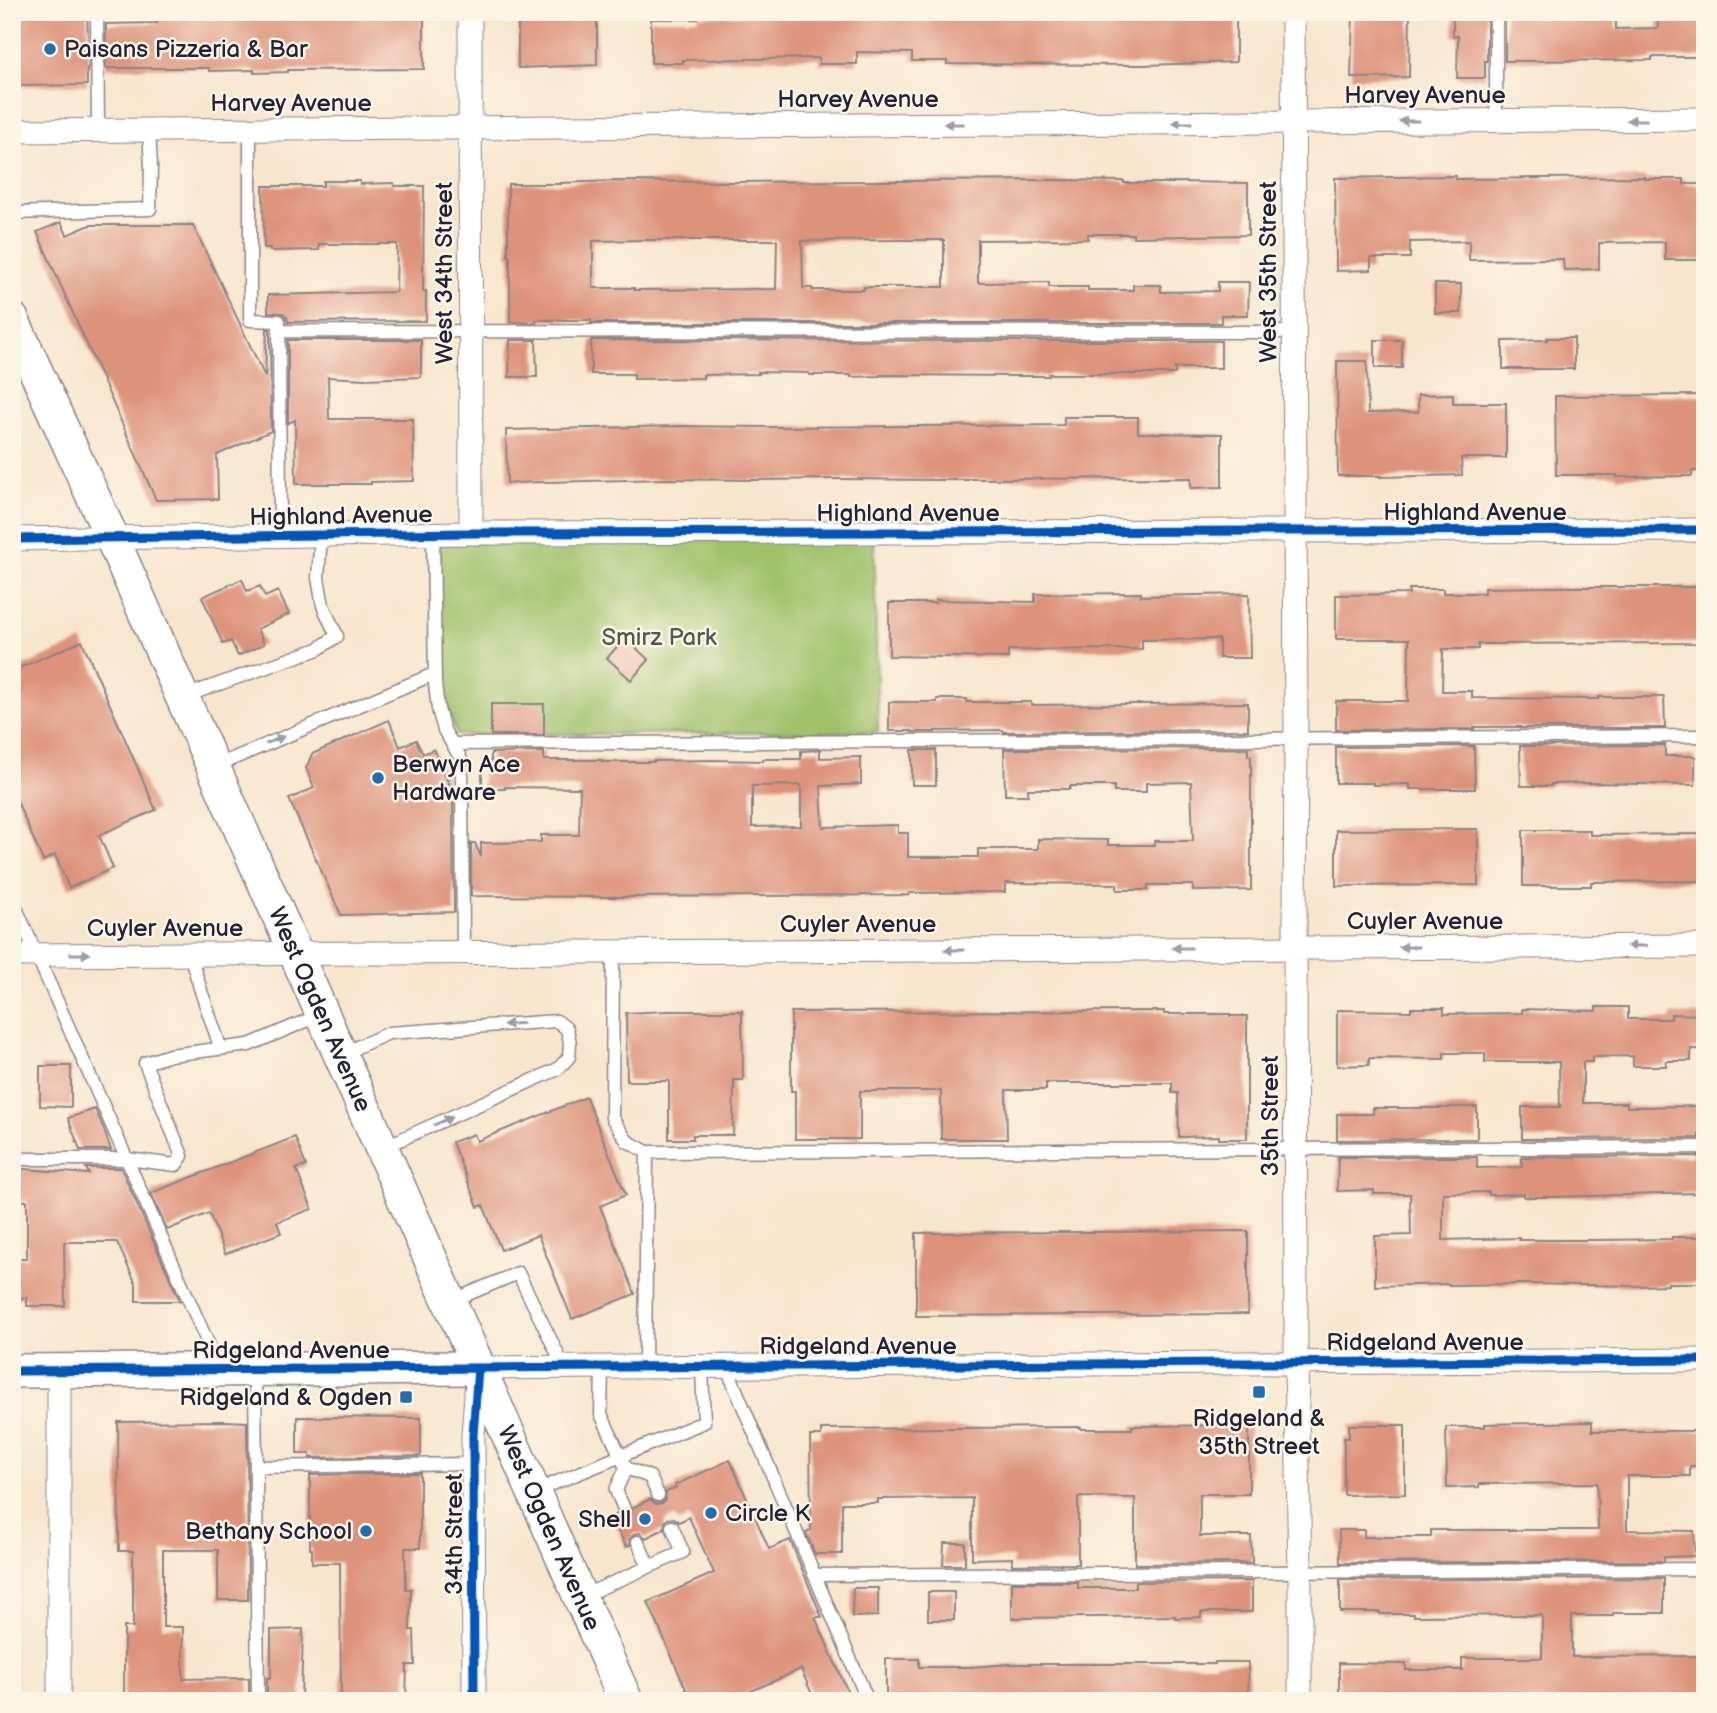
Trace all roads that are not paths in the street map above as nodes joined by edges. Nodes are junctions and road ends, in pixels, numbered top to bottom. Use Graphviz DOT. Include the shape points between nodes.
graph roads {
  1 [pos="97,12"];
  2 [pos="470,12"];
  3 [pos="1293,12"];
  4 [pos="1496,12"];
  5 [pos="1705,119"];
  6 [pos="1496,121"];
  7 [pos="1292,122"];
  8 [pos="470,128"];
  9 [pos="250,129"];
  10 [pos="98,130"];
  11 [pos="149,130"];
  12 [pos="12,131"];
  13 [pos="12,213"];
  14 [pos="12,318"];
  15 [pos="279,331"];
  16 [pos="470,332"];
  17 [pos="1295,332"];
  18 [pos="1705,530"];
  19 [pos="1295,532"];
  20 [pos="471,533"];
  21 [pos="433,534"];
  22 [pos="321,536"];
  23 [pos="280,537"];
  24 [pos="112,538"];
  25 [pos="12,539"];
  26 [pos="434,674"];
  27 [pos="182,697"];
  28 [pos="1705,736"];
  29 [pos="1296,739"];
  30 [pos="453,744"];
  31 [pos="213,768"];
  32 [pos="12,899"];
  33 [pos="1705,946"];
  34 [pos="1296,948"];
  35 [pos="613,951"];
  36 [pos="463,952"];
  37 [pos="294,953"];
  38 [pos="190,954"];
  39 [pos="12,955"];
  40 [pos="36,955"];
  41 [pos="321,1015"];
  42 [pos="221,1049"];
  43 [pos="339,1055"];
  44 [pos="1705,1147"];
  45 [pos="381,1149"];
  46 [pos="1296,1150"];
  47 [pos="647,1152"];
  48 [pos="12,1159"];
  49 [pos="127,1159"];
  50 [pos="449,1302"];
  51 [pos="1705,1360"];
  52 [pos="1296,1362"];
  53 [pos="702,1366"];
  54 [pos="726,1366"];
  55 [pos="564,1367"];
  56 [pos="601,1367"];
  57 [pos="645,1367"];
  58 [pos="478,1368"];
  59 [pos="219,1369"];
  60 [pos="256,1369"];
  61 [pos="59,1370"];
  62 [pos="12,1371"];
  63 [pos="621,1456"];
  64 [pos="473,1464"];
  65 [pos="256,1467"];
  66 [pos="626,1468"];
  67 [pos="533,1492"];
  68 [pos="658,1495"];
  69 [pos="624,1509"];
  70 [pos="672,1527"];
  71 [pos="638,1542"];
  72 [pos="649,1567"];
  73 [pos="1705,1570"];
  74 [pos="1300,1572"];
  75 [pos="814,1575"];
  76 [pos="579,1597"];
  77 [pos="59,1701"];
  78 [pos="258,1701"];
  79 [pos="474,1701"];
  80 [pos="626,1701"];
  81 [pos="867,1701"];
  82 [pos="1300,1701"];
  1 -- 10 [label="lane"];
  2 -- 8 [label="street, West 34th Street"];
  3 -- 7 [label="street, West 35th Street"];
  4 -- 6 [label="lane"];
  5 -- 6 [label="street, Harvey Avenue, one-way"];
  6 -- 7 [label="street, Harvey Avenue, one-way"];
  7 -- 8 [label="street, Harvey Avenue, one-way"];
  7 -- 17 [label="street, West 35th Street"];
  8 -- 9 [label="street, Harvey Avenue"];
  8 -- 16 [label="street, West 34th Street"];
  9 -- 11 [label="street, Harvey Avenue"];
  9 -- 15 [label="lane" via="250,320 279,321"];
  10 -- 11 [label="street, Harvey Avenue"];
  10 -- 12 [label="street, Harvey Avenue"];
  11 -- 13 [label="lane" via="150,209"];
  14 -- 24 [label="main road, West Ogden Avenue"];
  15 -- 16 [label="lane"];
  15 -- 23 [label="lane"];
  16 -- 17 [label="lane"];
  16 -- 20 [label="street, West 34th Street"];
  17 -- 19 [label="street, West 35th Street"];
  18 -- 19 [label="street, Highland Avenue"];
  19 -- 20 [label="street, Highland Avenue"];
  19 -- 29 [label="street, 35th Street"];
  20 -- 21 [label="street, Highland Avenue"];
  21 -- 22 [label="street, Highland Avenue"];
  21 -- 26 [label="lane"];
  22 -- 23 [label="street, Highland Avenue"];
  22 -- 27 [label="lane" via="318,578 323,606 337,636 318,649"];
  23 -- 24 [label="street, Highland Avenue"];
  24 -- 25 [label="street, Highland Avenue"];
  24 -- 27 [label="main road, West Ogden Avenue"];
  26 -- 30 [label="lane" via="438,709"];
  31 -- 26 [label="lane, one-way"];
  27 -- 31 [label="main road, West Ogden Avenue"];
  28 -- 29 [label="lane"];
  29 -- 30 [label="lane"];
  29 -- 34 [label="street, 35th Street"];
  30 -- 36 [label="lane" via="463,768"];
  31 -- 37 [label="main road, West Ogden Avenue"];
  32 -- 40 [label="lane"];
  33 -- 34 [label="street, Cuyler Avenue, one-way"];
  34 -- 35 [label="street, Cuyler Avenue, one-way"];
  34 -- 46 [label="street, 35th Street"];
  35 -- 36 [label="street, Cuyler Avenue"];
  35 -- 47 [label="lane" via="612,1118 627,1141"];
  36 -- 37 [label="street, Cuyler Avenue"];
  37 -- 38 [label="street, Cuyler Avenue"];
  37 -- 41 [label="main road, West Ogden Avenue"];
  40 -- 38 [label="street, Cuyler Avenue, one-way"];
  38 -- 42 [label="lane"];
  39 -- 40 [label="street, Cuyler Avenue"];
  40 -- 49 [label="lane"];
  41 -- 42 [label="lane" via="249,1045"];
  41 -- 43 [label="main road, West Ogden Avenue"];
  42 -- 49 [label="lane" via="145,1063 182,1156 176,1165"];
  43 -- 45 [label="main road, West Ogden Avenue"];
  45 -- 43 [label="lane, one-way" via="558,1069 569,1057 567,1030 557,1021 389,1033"];
  44 -- 46 [label="lane"];
  45 -- 50 [label="main road, West Ogden Avenue"];
  46 -- 47 [label="lane"];
  46 -- 52 [label="street, 35th Street"];
  47 -- 57 [label="lane"];
  48 -- 49 [label="lane"];
  49 -- 59 [label="lane"];
  50 -- 55 [label="lane" via="518,1273"];
  50 -- 58 [label="main road, West Ogden Avenue"];
  51 -- 52 [label="street, Ridgeland Avenue"];
  52 -- 54 [label="street, Ridgeland Avenue"];
  52 -- 74 [label="street, 35th Street"];
  53 -- 54 [label="street, Ridgeland Avenue"];
  53 -- 57 [label="street, Ridgeland Avenue"];
  53 -- 63 [label="lane" via="704,1422"];
  54 -- 75 [label="lane"];
  55 -- 56 [label="street, Ridgeland Avenue"];
  55 -- 58 [label="street, Ridgeland Avenue"];
  56 -- 57 [label="street, Ridgeland Avenue"];
  56 -- 63 [label="lane" via="601,1414"];
  58 -- 60 [label="main road, Ridgeland Avenue"];
  58 -- 64 [label="street, 34th Street"];
  58 -- 67 [label="main road, West Ogden Avenue"];
  59 -- 60 [label="main road, Ridgeland Avenue"];
  59 -- 61 [label="main road, Ridgeland Avenue"];
  60 -- 65 [label="lane"];
  61 -- 62 [label="main road, Ridgeland Avenue"];
  61 -- 77 [label="street"];
  63 -- 66 [label="lane"];
  63 -- 67 [label="lane"];
  64 -- 65 [label="lane"];
  64 -- 79 [label="street, 34th Street"];
  65 -- 78 [label="lane"];
  66 -- 68 [label="lane" via="650,1477"];
  66 -- 69 [label="lane" via="616,1490"];
  67 -- 76 [label="main road, West Ogden Avenue"];
  70 -- 72 [label="lane" via="683,1552"];
  71 -- 72 [label="lane"];
  72 -- 76 [label="lane"];
  73 -- 74 [label="lane"];
  74 -- 75 [label="lane"];
  74 -- 82 [label="street, 35th Street"];
  75 -- 81 [label="lane"];
  76 -- 80 [label="main road, West Ogden Avenue"];
}
